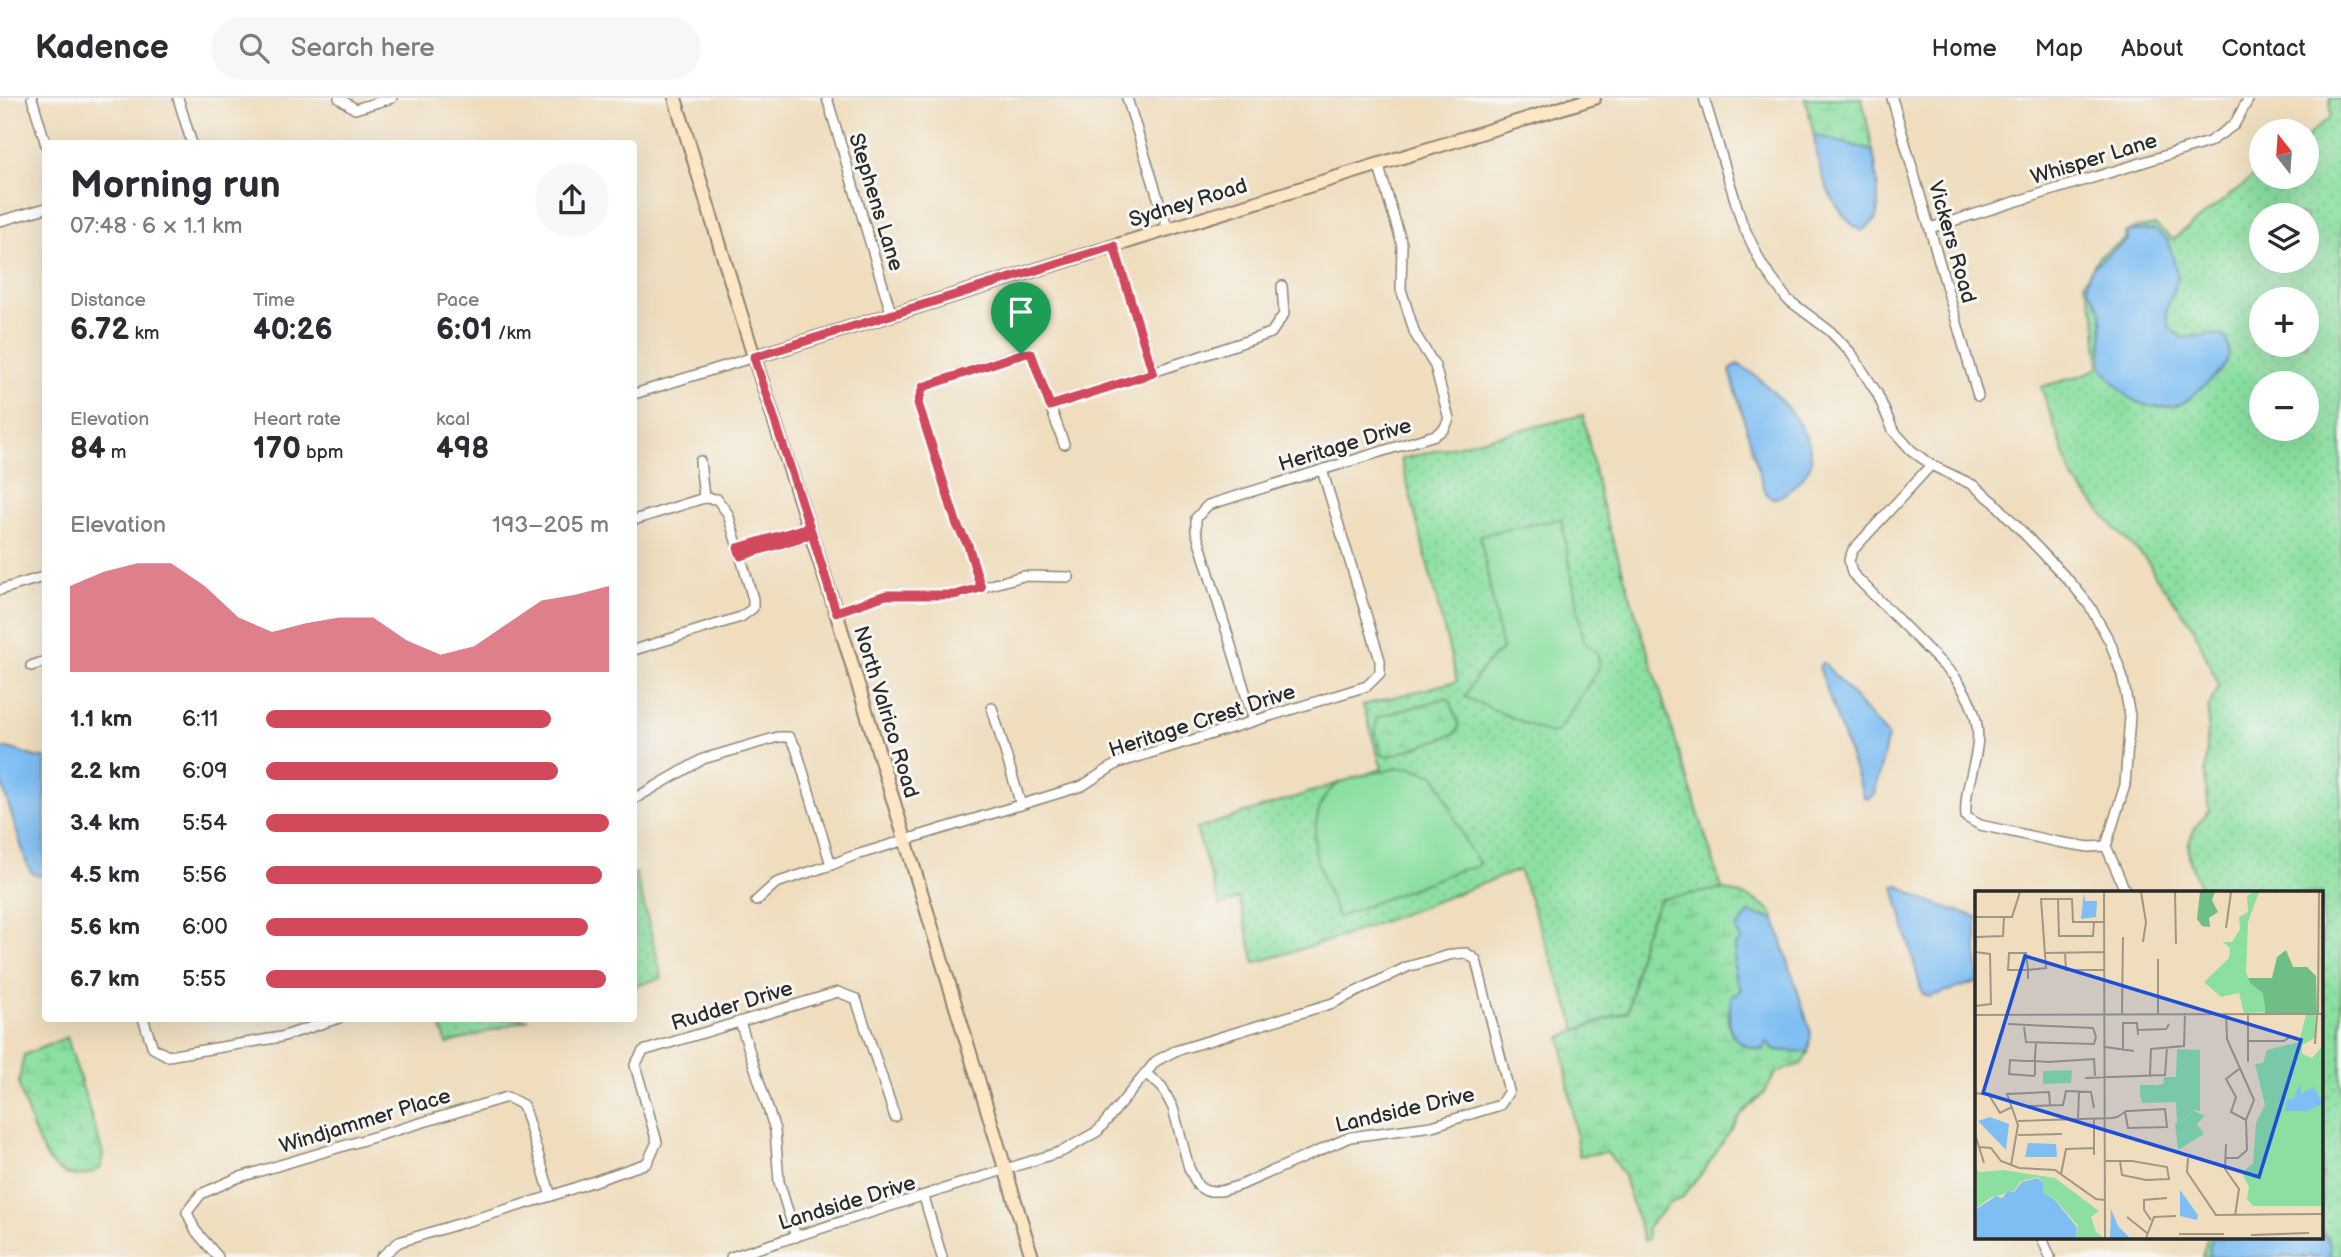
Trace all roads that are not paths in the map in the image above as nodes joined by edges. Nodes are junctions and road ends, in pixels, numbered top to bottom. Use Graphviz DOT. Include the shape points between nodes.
graph roads {
  1 [pos="32,98"];
  2 [pos="178,98"];
  3 [pos="339,98"];
  4 [pos="391,98"];
  5 [pos="675,98"];
  6 [pos="827,98"];
  7 [pos="1127,98"];
  8 [pos="1594,98"];
  9 [pos="1704,98"];
  10 [pos="1892,98"];
  11 [pos="2249,98"];
  12 [pos="45,140"];
  13 [pos="191,140"];
  14 [pos="1378,164"];
  15 [pos="42,209"];
  16 [pos="0,221"];
  17 [pos="1930,228"];
  18 [pos="1168,230"];
  19 [pos="1114,246"];
  20 [pos="1282,286"];
  21 [pos="892,316"];
  22 [pos="754,357"];
  23 [pos="1153,373"];
  24 [pos="637,393"];
  25 [pos="1978,396"];
  26 [pos="1050,406"];
  27 [pos="1064,444"];
  28 [pos="700,461"];
  29 [pos="1931,465"];
  30 [pos="1322,470"];
  31 [pos="704,498"];
  32 [pos="637,519"];
  33 [pos="810,531"];
  34 [pos="739,552"];
  35 [pos="42,577"];
  36 [pos="1069,577"];
  37 [pos="981,588"];
  38 [pos="0,590"];
  39 [pos="836,612"];
  40 [pos="637,649"];
  41 [pos="42,662"];
  42 [pos="31,666"];
  43 [pos="992,708"];
  44 [pos="1254,721"];
  45 [pos="637,797"];
  46 [pos="1021,805"];
  47 [pos="904,839"];
  48 [pos="2106,846"];
  49 [pos="831,866"];
  50 [pos="2125,891"];
  51 [pos="756,901"];
  52 [pos="144,1022"];
  53 [pos="327,1022"];
  54 [pos="740,1022"];
  55 [pos="1145,1073"];
  56 [pos="895,1117"];
  57 [pos="1007,1171"];
  58 [pos="551,1196"];
  59 [pos="924,1197"];
  60 [pos="796,1237"];
  61 [pos="2043,1240"];
  62 [pos="218,1257"];
  63 [pos="380,1257"];
  64 [pos="731,1257"];
  65 [pos="942,1257"];
  66 [pos="1032,1257"];
  67 [pos="2050,1257"];
  1 -- 12 [label="street"];
  2 -- 13 [label="street"];
  3 -- 4 [label="street" via="355,109"];
  5 -- 22 [label="street, North Valrico Road"];
  6 -- 21 [label="street, Stephens Lane"];
  7 -- 18 [label="street"];
  8 -- 14 [label="street, Sydney Road"];
  9 -- 29 [label="street" via="1742,223 1762,265 1787,299 1851,353 1877,393 1893,430"];
  10 -- 17 [label="street, Vickers Road"];
  11 -- 17 [label="street, Whisper Lane" via="2234,125 2209,142"];
  14 -- 18 [label="street, Sydney Road"];
  14 -- 30 [label="street, Heritage Drive" via="1402,244 1401,289 1415,334 1435,366 1449,419 1436,435"];
  15 -- 16 [label="street"];
  17 -- 25 [label="street, Vickers Road"];
  18 -- 19 [label="street, Sydney Road"];
  19 -- 21 [label="street, Sydney Road"];
  19 -- 23 [label="street"];
  20 -- 23 [label="street" via="1284,314 1271,333"];
  21 -- 22 [label="street, Sydney Road"];
  22 -- 24 [label="street, Sydney Road"];
  22 -- 33 [label="street, North Valrico Road"];
  23 -- 26 [label="street"];
  26 -- 27 [label="street"];
  26 -- 37 [label="street" via="1031,353 923,387 918,403"];
  28 -- 31 [label="street"];
  29 -- 48 [label="street" via="1973,485 1994,502 2072,584 2110,642 2130,716 2125,785"];
  29 -- 48 [label="street" via="1853,550 1849,560 1852,573 1968,695 1976,717 1978,746 1965,801 1966,817 1980,825 2058,842"];
  30 -- 44 [label="street, Heritage Drive" via="1208,505 1196,519"];
  30 -- 44 [label="street, Heritage Crest Drive" via="1380,660 1380,673 1367,687"];
  31 -- 32 [label="street"];
  31 -- 34 [label="street" via="718,499 728,514"];
  33 -- 34 [label="street"];
  33 -- 39 [label="street, North Valrico Road"];
  34 -- 40 [label="street" via="753,608 741,617"];
  35 -- 38 [label="street"];
  36 -- 37 [label="street" via="1023,576"];
  37 -- 39 [label="street" via="954,595 886,595"];
  39 -- 47 [label="street, North Valrico Road"];
  41 -- 42 [label="street"];
  43 -- 46 [label="street"];
  44 -- 46 [label="street, Heritage Crest Drive" via="1118,763 1082,786"];
  45 -- 49 [label="street" via="703,759 789,737"];
  46 -- 47 [label="street, Heritage Crest Drive"];
  47 -- 49 [label="street, Heritage Crest Drive"];
  47 -- 57 [label="street, North Valrico Road"];
  48 -- 50 [label="street"];
  49 -- 51 [label="street, Heritage Crest Drive" via="776,883"];
  52 -- 53 [label="street" via="153,1048 168,1056 281,1037"];
  54 -- 56 [label="street, Rudder Drive" via="838,992 856,999"];
  54 -- 58 [label="street, Rudder Drive" via="643,1051 635,1065 657,1142 647,1163"];
  54 -- 60 [label="street" via="775,1130 779,1182"];
  55 -- 55 [label="street, Landside Drive" via="1175,1051 1333,1003 1407,967 1466,953 1476,960 1508,1091 1500,1105 1432,1126 1350,1137 1241,1185 1206,1191 1189,1168 1173,1108 1162,1087"];
  55 -- 57 [label="street, Landside Drive" via="1098,1131 1063,1151"];
  57 -- 59 [label="street, Landside Drive"];
  57 -- 66 [label="street, North Valrico Road"];
  58 -- 62 [label="street, Windjammer Place" via="523,1105 508,1097 237,1178 201,1194 187,1212 195,1230"];
  58 -- 63 [label="street, Rudder Drive" via="399,1242"];
  59 -- 60 [label="street, Landside Drive"];
  59 -- 65 [label="street"];
  60 -- 64 [label="street, Landside Drive"];
  61 -- 67 [label="street"];
}
